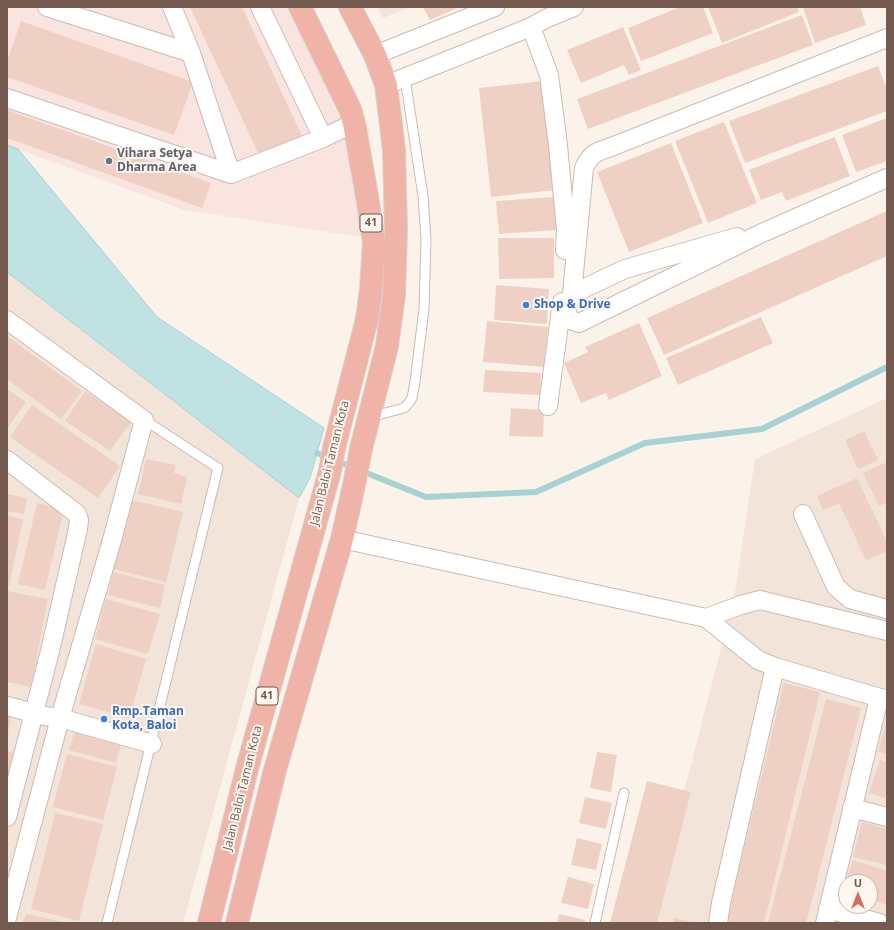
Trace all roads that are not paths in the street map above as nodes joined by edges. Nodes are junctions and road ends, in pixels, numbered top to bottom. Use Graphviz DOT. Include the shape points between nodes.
graph roads {
  1 [pos="47,7"];
  2 [pos="172,7"];
  3 [pos="260,7"];
  4 [pos="300,7"];
  5 [pos="350,7"];
  6 [pos="495,7"];
  7 [pos="574,7"];
  8 [pos="531,27"];
  9 [pos="886,42"];
  10 [pos="191,54"];
  11 [pos="375,55"];
  12 [pos="395,81"];
  13 [pos="7,98"];
  14 [pos="354,122"];
  15 [pos="323,138"];
  16 [pos="231,174"];
  17 [pos="887,178"];
  18 [pos="762,234"];
  19 [pos="572,294"];
  20 [pos="7,320"];
  21 [pos="548,406"];
  22 [pos="369,418"];
  23 [pos="143,419"];
  24 [pos="7,460"];
  25 [pos="803,514"];
  26 [pos="342,539"];
  27 [pos="887,609"];
  28 [pos="706,618"];
  29 [pos="887,631"];
  30 [pos="775,667"];
  31 [pos="883,699"];
  32 [pos="7,706"];
  33 [pos="35,712"];
  34 [pos="60,718"];
  35 [pos="152,744"];
  36 [pos="248,766"];
  37 [pos="275,770"];
  38 [pos="624,793"];
  39 [pos="852,808"];
  40 [pos="7,817"];
  41 [pos="887,817"];
  42 [pos="826,916"];
  43 [pos="7,918"];
  44 [pos="240,922"];
  45 [pos="107,923"];
  46 [pos="210,923"];
  47 [pos="595,923"];
  48 [pos="718,923"];
  49 [pos="879,923"];
  1 -- 10 [label="street"];
  2 -- 10 [label="street"];
  3 -- 15 [label="street"];
  4 -- 14 [label="highway, Jalan Baloi Taman Kota / 41"];
  5 -- 11 [label="highway, 41"];
  6 -- 11 [label="street"];
  7 -- 8 [label="street"];
  8 -- 12 [label="street"];
  8 -- 21 [label="street" via="549,75 566,230 562,300"];
  9 -- 19 [label="street" via="598,152 589,158 584,168"];
  10 -- 16 [label="street"];
  11 -- 12 [label="highway, 41"];
  12 -- 22 [label="highway, 41" via="394,295 387,346"];
  12 -- 22 [label="lane" via="423,196 426,239 424,309 412,398 404,408"];
  13 -- 16 [label="street"];
  14 -- 15 [label="street"];
  14 -- 36 [label="highway, Jalan Baloi Taman Kota / 41" via="374,242 367,319 330,471"];
  15 -- 16 [label="street"];
  17 -- 18 [label="street"];
  18 -- 19 [label="street" via="733,238 624,269"];
  18 -- 19 [label="street" via="579,323 570,320 566,310"];
  20 -- 23 [label="street"];
  22 -- 26 [label="highway, 41"];
  23 -- 34 [label="street" via="112,540"];
  23 -- 35 [label="lane" via="218,468"];
  24 -- 33 [label="street" via="77,514 79,520"];
  25 -- 27 [label="street" via="836,588 850,598"];
  26 -- 28 [label="street"];
  26 -- 37 [label="highway, 41"];
  28 -- 29 [label="street" via="760,600"];
  28 -- 30 [label="street" via="758,660"];
  30 -- 31 [label="street"];
  30 -- 48 [label="street"];
  31 -- 39 [label="street"];
  32 -- 33 [label="street"];
  33 -- 34 [label="street"];
  33 -- 40 [label="street"];
  34 -- 35 [label="street"];
  34 -- 43 [label="street"];
  35 -- 45 [label="lane"];
  36 -- 37 [label="highway"];
  36 -- 46 [label="highway, Jalan Baloi Taman Kota / 41"];
  37 -- 44 [label="highway, 41"];
  38 -- 47 [label="lane"];
  39 -- 41 [label="street"];
  39 -- 42 [label="street"];
  42 -- 49 [label="street"];
}
